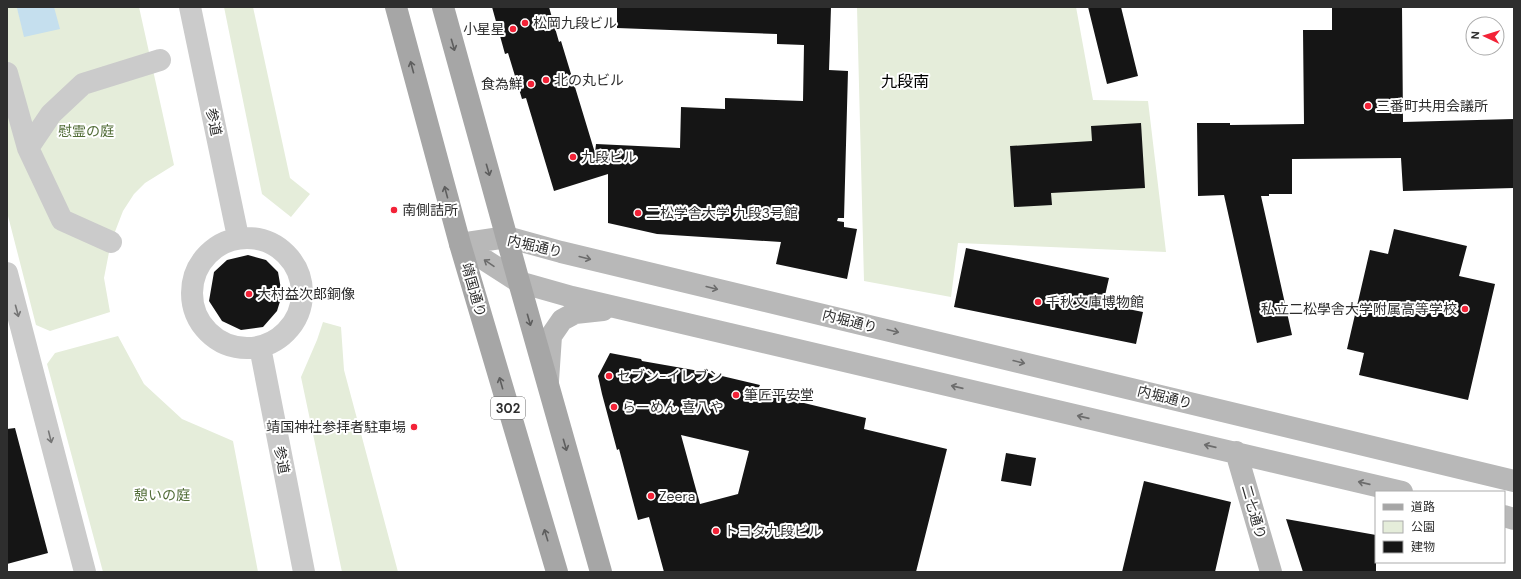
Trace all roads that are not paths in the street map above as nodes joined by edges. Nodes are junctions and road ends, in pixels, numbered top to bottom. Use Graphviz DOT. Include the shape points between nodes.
graph roads {
  1 [pos="190,7"];
  2 [pos="396,7"];
  3 [pos="443,7"];
  4 [pos="160,60"];
  5 [pos="7,73"];
  6 [pos="28,148"];
  7 [pos="238,237"];
  8 [pos="507,237"];
  9 [pos="111,242"];
  10 [pos="460,244"];
  11 [pos="7,273"];
  12 [pos="519,282"];
  13 [pos="620,309"];
  14 [pos="260,347"];
  15 [pos="548,383"];
  16 [pos="1236,452"];
  17 [pos="1514,481"];
  18 [pos="1398,491"];
  19 [pos="85,572"];
  20 [pos="304,572"];
  21 [pos="557,572"];
  22 [pos="601,572"];
  23 [pos="1271,572"];
  1 -- 7 [label="street, 参道"];
  10 -- 2 [label="main road, 靖国通り / 302, one-way"];
  3 -- 8 [label="main road, one-way"];
  4 -- 6 [label="street" via="83,84 51,114"];
  5 -- 6 [label="street"];
  6 -- 9 [label="street" via="62,220"];
  7 -- 14 [label="street" via="250,236 268,241 284,251 297,266 303,289 301,309 292,326 278,339"];
  7 -- 14 [label="street" via="220,244 205,256 195,273 191,298 197,316 208,332 224,344 243,349"];
  8 -- 10 [label="main road, 内堀通り"];
  8 -- 12 [label="main road"];
  8 -- 17 [label="main road, 内堀通り, one-way"];
  12 -- 10 [label="main road, one-way"];
  21 -- 10 [label="main road, 靖国通り / 302, one-way"];
  11 -- 19 [label="street, one-way"];
  12 -- 13 [label="main road"];
  12 -- 15 [label="main road, one-way"];
  13 -- 15 [label="main road" via="575,313 562,320 551,336"];
  16 -- 13 [label="main road, one-way"];
  14 -- 20 [label="street, 参道"];
  15 -- 22 [label="main road, one-way"];
  18 -- 16 [label="main road, one-way"];
  16 -- 23 [label="main road, 二七通り"];
}
